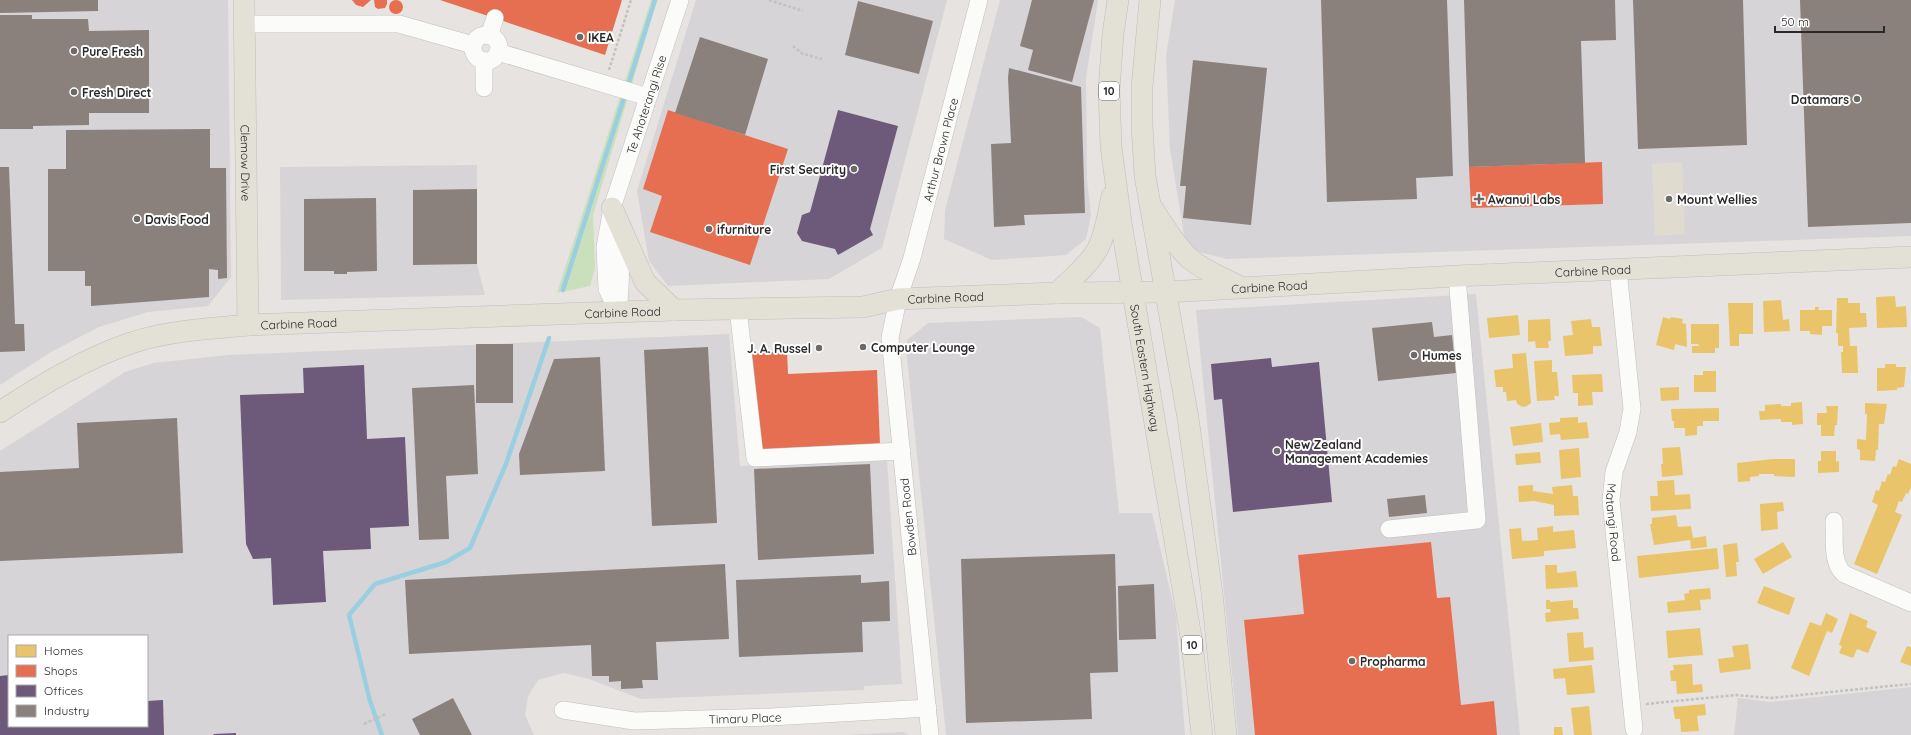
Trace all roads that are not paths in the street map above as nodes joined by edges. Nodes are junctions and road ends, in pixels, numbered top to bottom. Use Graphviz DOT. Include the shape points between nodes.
graph roads {
  1 [pos="244,0"];
  2 [pos="680,0"];
  3 [pos="979,0"];
  4 [pos="1118,0"];
  5 [pos="1150,0"];
  6 [pos="495,18"];
  7 [pos="244,24"];
  8 [pos="489,36"];
  9 [pos="474,45"];
  10 [pos="491,56"];
  11 [pos="484,88"];
  12 [pos="648,97"];
  13 [pos="1115,183"];
  14 [pos="1149,204"];
  15 [pos="612,208"];
  16 [pos="1911,257"];
  17 [pos="1618,269"];
  18 [pos="1457,276"];
  19 [pos="1243,288"];
  20 [pos="1132,292"];
  21 [pos="1166,292"];
  22 [pos="1057,293"];
  23 [pos="898,299"];
  24 [pos="738,309"];
  25 [pos="674,310"];
  26 [pos="618,312"];
  27 [pos="248,325"];
  28 [pos="0,412"];
  29 [pos="902,451"];
  30 [pos="1834,521"];
  31 [pos="1389,529"];
  32 [pos="1911,603"];
  33 [pos="928,708"];
  34 [pos="563,710"];
  35 [pos="1634,729"];
  36 [pos="930,735"];
  37 [pos="1202,735"];
  38 [pos="1226,735"];
  1 -- 7 [label="main road, Clemow Drive"];
  2 -- 12 [label="street, Te Ahoterangi Rise"];
  3 -- 23 [label="street, Arthur Brown Place" via="912,258"];
  4 -- 13 [label="main road, South Eastern Highway / 10" via="1109,90 1110,146"];
  5 -- 14 [label="main road, 10" via="1142,87 1142,132"];
  6 -- 8 [label="street"];
  7 -- 9 [label="street" via="399,24"];
  7 -- 27 [label="main road, Clemow Drive"];
  8 -- 9 [label="street" via="481,36"];
  8 -- 10 [label="street" via="496,41"];
  9 -- 10 [label="street" via="476,57"];
  10 -- 11 [label="street"];
  10 -- 12 [label="street" via="610,78 631,92"];
  12 -- 15 [label="street, Te Ahoterangi Rise"];
  13 -- 20 [label="main road, South Eastern Highway / 10"];
  13 -- 22 [label="main road" via="1097,250"];
  14 -- 19 [label="main road" via="1189,258 1201,267"];
  14 -- 21 [label="main road, 10"];
  15 -- 25 [label="main road" via="645,282"];
  15 -- 26 [label="street, Te Ahoterangi Rise" via="605,246 606,289"];
  16 -- 17 [label="main road, Carbine Road"];
  17 -- 18 [label="main road, Carbine Road"];
  17 -- 35 [label="street, Matangi Road" via="1632,409 1628,432 1614,472 1611,500"];
  18 -- 19 [label="main road, Carbine Road"];
  18 -- 31 [label="street" via="1477,520"];
  19 -- 21 [label="main road, Carbine Road"];
  20 -- 21 [label="main road, Carbine Road"];
  20 -- 22 [label="main road, Carbine Road"];
  20 -- 37 [label="main road, South Eastern Highway / 10" via="1180,563"];
  21 -- 38 [label="main road, 10" via="1204,531"];
  22 -- 23 [label="main road, Carbine Road"];
  23 -- 24 [label="main road, Carbine Road" via="863,307"];
  23 -- 29 [label="street, Bowden Road" via="890,338"];
  24 -- 25 [label="main road, Carbine Road"];
  24 -- 29 [label="street" via="754,458"];
  25 -- 26 [label="main road, Carbine Road"];
  26 -- 27 [label="main road, Carbine Road"];
  27 -- 28 [label="main road, Carbine Road" via="193,330 132,342 90,359"];
  29 -- 33 [label="street, Bowden Road"];
  30 -- 32 [label="street" via="1836,559 1840,571"];
  33 -- 34 [label="street, Timaru Place" via="771,717 634,721"];
  33 -- 36 [label="street, Bowden Road"];
}
